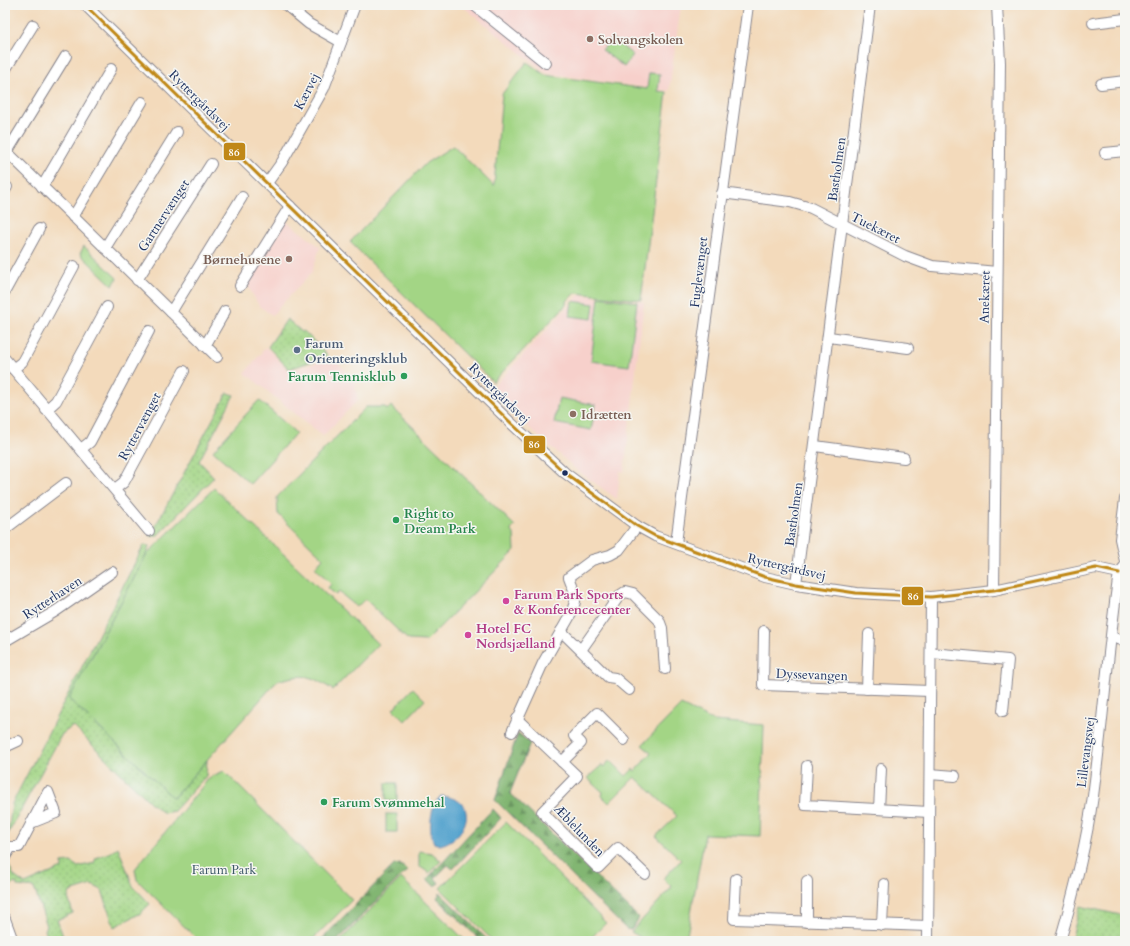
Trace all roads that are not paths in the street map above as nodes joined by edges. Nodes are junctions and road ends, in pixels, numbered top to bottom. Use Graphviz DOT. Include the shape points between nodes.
graph roads {
  1 [pos="86,5"];
  2 [pos="286,5"];
  3 [pos="355,5"];
  4 [pos="474,5"];
  5 [pos="748,5"];
  6 [pos="870,5"];
  7 [pos="997,5"];
  8 [pos="1125,19"];
  9 [pos="1093,24"];
  10 [pos="33,25"];
  11 [pos="341,42"];
  12 [pos="66,56"];
  13 [pos="546,64"];
  14 [pos="5,70"];
  15 [pos="111,70"];
  16 [pos="1125,81"];
  17 [pos="1101,84"];
  18 [pos="142,102"];
  19 [pos="177,132"];
  20 [pos="6,151"];
  21 [pos="1125,151"];
  22 [pos="1105,153"];
  23 [pos="211,164"];
  24 [pos="266,183"];
  25 [pos="42,187"];
  26 [pos="722,193"];
  27 [pos="242,197"];
  28 [pos="290,206"];
  29 [pos="73,217"];
  30 [pos="841,224"];
  31 [pos="39,228"];
  32 [pos="105,248"];
  33 [pos="74,266"];
  34 [pos="997,272"];
  35 [pos="137,280"];
  36 [pos="240,286"];
  37 [pos="5,291"];
  38 [pos="107,307"];
  39 [pos="225,311"];
  40 [pos="171,312"];
  41 [pos="149,331"];
  42 [pos="829,337"];
  43 [pos="204,346"];
  44 [pos="908,348"];
  45 [pos="217,357"];
  46 [pos="5,359"];
  47 [pos="13,369"];
  48 [pos="184,371"];
  49 [pos="46,410"];
  50 [pos="815,446"];
  51 [pos="81,449"];
  52 [pos="904,458"];
  53 [pos="66,483"];
  54 [pos="114,489"];
  55 [pos="1125,499"];
  56 [pos="637,526"];
  57 [pos="5,529"];
  58 [pos="149,531"];
  59 [pos="676,543"];
  60 [pos="1125,561"];
  61 [pos="1122,569"];
  62 [pos="112,572"];
  63 [pos="796,584"];
  64 [pos="994,590"];
  65 [pos="931,598"];
  66 [pos="561,631"];
  67 [pos="764,631"];
  68 [pos="869,634"];
  69 [pos="1112,638"];
  70 [pos="5,641"];
  71 [pos="1125,641"];
  72 [pos="581,650"];
  73 [pos="931,653"];
  74 [pos="665,669"];
  75 [pos="867,689"];
  76 [pos="629,690"];
  77 [pos="930,691"];
  78 [pos="1004,711"];
  79 [pos="517,718"];
  80 [pos="512,732"];
  81 [pos="624,740"];
  82 [pos="18,741"];
  83 [pos="5,747"];
  84 [pos="562,762"];
  85 [pos="807,766"];
  86 [pos="881,769"];
  87 [pos="930,774"];
  88 [pos="955,776"];
  89 [pos="879,809"];
  90 [pos="929,812"];
  91 [pos="31,823"];
  92 [pos="5,858"];
  93 [pos="645,874"];
  94 [pos="736,879"];
  95 [pos="807,881"];
  96 [pos="884,884"];
  97 [pos="5,919"];
  98 [pos="807,922"];
  99 [pos="882,924"];
  100 [pos="928,926"];
  101 [pos="13,941"];
  102 [pos="928,941"];
  103 [pos="1060,941"];
  1 -- 24 [label="street, Ryttergårdsvej"];
  2 -- 11 [label="street" via="309,24"];
  3 -- 11 [label="street, Kærvej"];
  4 -- 13 [label="street"];
  5 -- 26 [label="street, Fuglevænget"];
  6 -- 30 [label="street, Bastholmen"];
  7 -- 34 [label="street, Anekæret" via="1000,63"];
  8 -- 9 [label="street"];
  10 -- 14 [label="street"];
  11 -- 24 [label="street, Kærvej" via="324,88 282,162"];
  12 -- 20 [label="street"];
  15 -- 25 [label="street"];
  16 -- 17 [label="street"];
  18 -- 29 [label="street"];
  19 -- 32 [label="street"];
  20 -- 25 [label="street"];
  21 -- 22 [label="street"];
  23 -- 35 [label="street, Gartnervænget"];
  24 -- 28 [label="street, Ryttergårdsvej"];
  25 -- 29 [label="street"];
  26 -- 30 [label="street, Tuekæret" via="790,202 811,208"];
  26 -- 59 [label="street, Fuglevænget"];
  27 -- 40 [label="street"];
  28 -- 36 [label="street"];
  28 -- 56 [label="street, Ryttergårdsvej" via="560,469"];
  29 -- 32 [label="street"];
  30 -- 34 [label="street, Tuekæret" via="904,256 932,266"];
  30 -- 42 [label="street, Bastholmen"];
  31 -- 37 [label="street"];
  32 -- 35 [label="street"];
  33 -- 47 [label="street" via="22,362"];
  34 -- 64 [label="street, Anekæret"];
  35 -- 40 [label="street"];
  38 -- 49 [label="street" via="56,401"];
  39 -- 43 [label="street"];
  40 -- 43 [label="street"];
  41 -- 51 [label="street" via="90,442"];
  42 -- 44 [label="street"];
  42 -- 50 [label="street, Bastholmen"];
  43 -- 45 [label="street"];
  46 -- 47 [label="street"];
  47 -- 49 [label="street"];
  48 -- 54 [label="street, Ryttervænget" via="124,482"];
  49 -- 51 [label="street"];
  50 -- 52 [label="street"];
  50 -- 63 [label="street, Bastholmen"];
  51 -- 54 [label="street"];
  53 -- 57 [label="street"];
  54 -- 58 [label="street"];
  55 -- 60 [label="street" via="1120,539"];
  56 -- 59 [label="street, Ryttergårdsvej"];
  56 -- 66 [label="street" via="619,550 592,560 569,576 575,602"];
  59 -- 63 [label="street, Ryttergårdsvej" via="738,568"];
  61 -- 64 [label="street, Ryttergårdsvej" via="1096,568"];
  61 -- 69 [label="street, Lillevangsvej"];
  62 -- 70 [label="street, Rytterhaven" via="56,611"];
  63 -- 65 [label="street, Ryttergårdsvej" via="869,595"];
  64 -- 65 [label="street, Ryttergårdsvej"];
  65 -- 73 [label="street"];
  66 -- 72 [label="street"];
  66 -- 79 [label="street"];
  67 -- 75 [label="street, Dyssevangen" via="762,685"];
  68 -- 75 [label="street"];
  69 -- 71 [label="street"];
  69 -- 103 [label="street, Lillevangsvej" via="1093,796 1075,890"];
  72 -- 74 [label="street" via="619,596 625,592 633,594 658,620 662,628"];
  72 -- 76 [label="street" via="608,677 615,678"];
  73 -- 77 [label="street"];
  73 -- 78 [label="street" via="1008,660"];
  75 -- 77 [label="street, Dyssevangen"];
  77 -- 87 [label="street"];
  79 -- 80 [label="street"];
  79 -- 84 [label="street, Æblelunden"];
  81 -- 84 [label="street" via="597,713 574,736 581,743"];
  82 -- 83 [label="street"];
  84 -- 93 [label="street, Æblelunden" via="577,776 542,812 598,868 618,848"];
  85 -- 89 [label="street" via="805,805"];
  86 -- 89 [label="street"];
  87 -- 88 [label="street"];
  87 -- 90 [label="street"];
  89 -- 90 [label="street"];
  90 -- 100 [label="street"];
  91 -- 92 [label="street" via="19,846 11,847"];
  94 -- 98 [label="street" via="734,919"];
  95 -- 98 [label="street"];
  96 -- 99 [label="street"];
  97 -- 101 [label="street"];
  98 -- 99 [label="street"];
  99 -- 100 [label="street"];
  100 -- 102 [label="street"];
}
